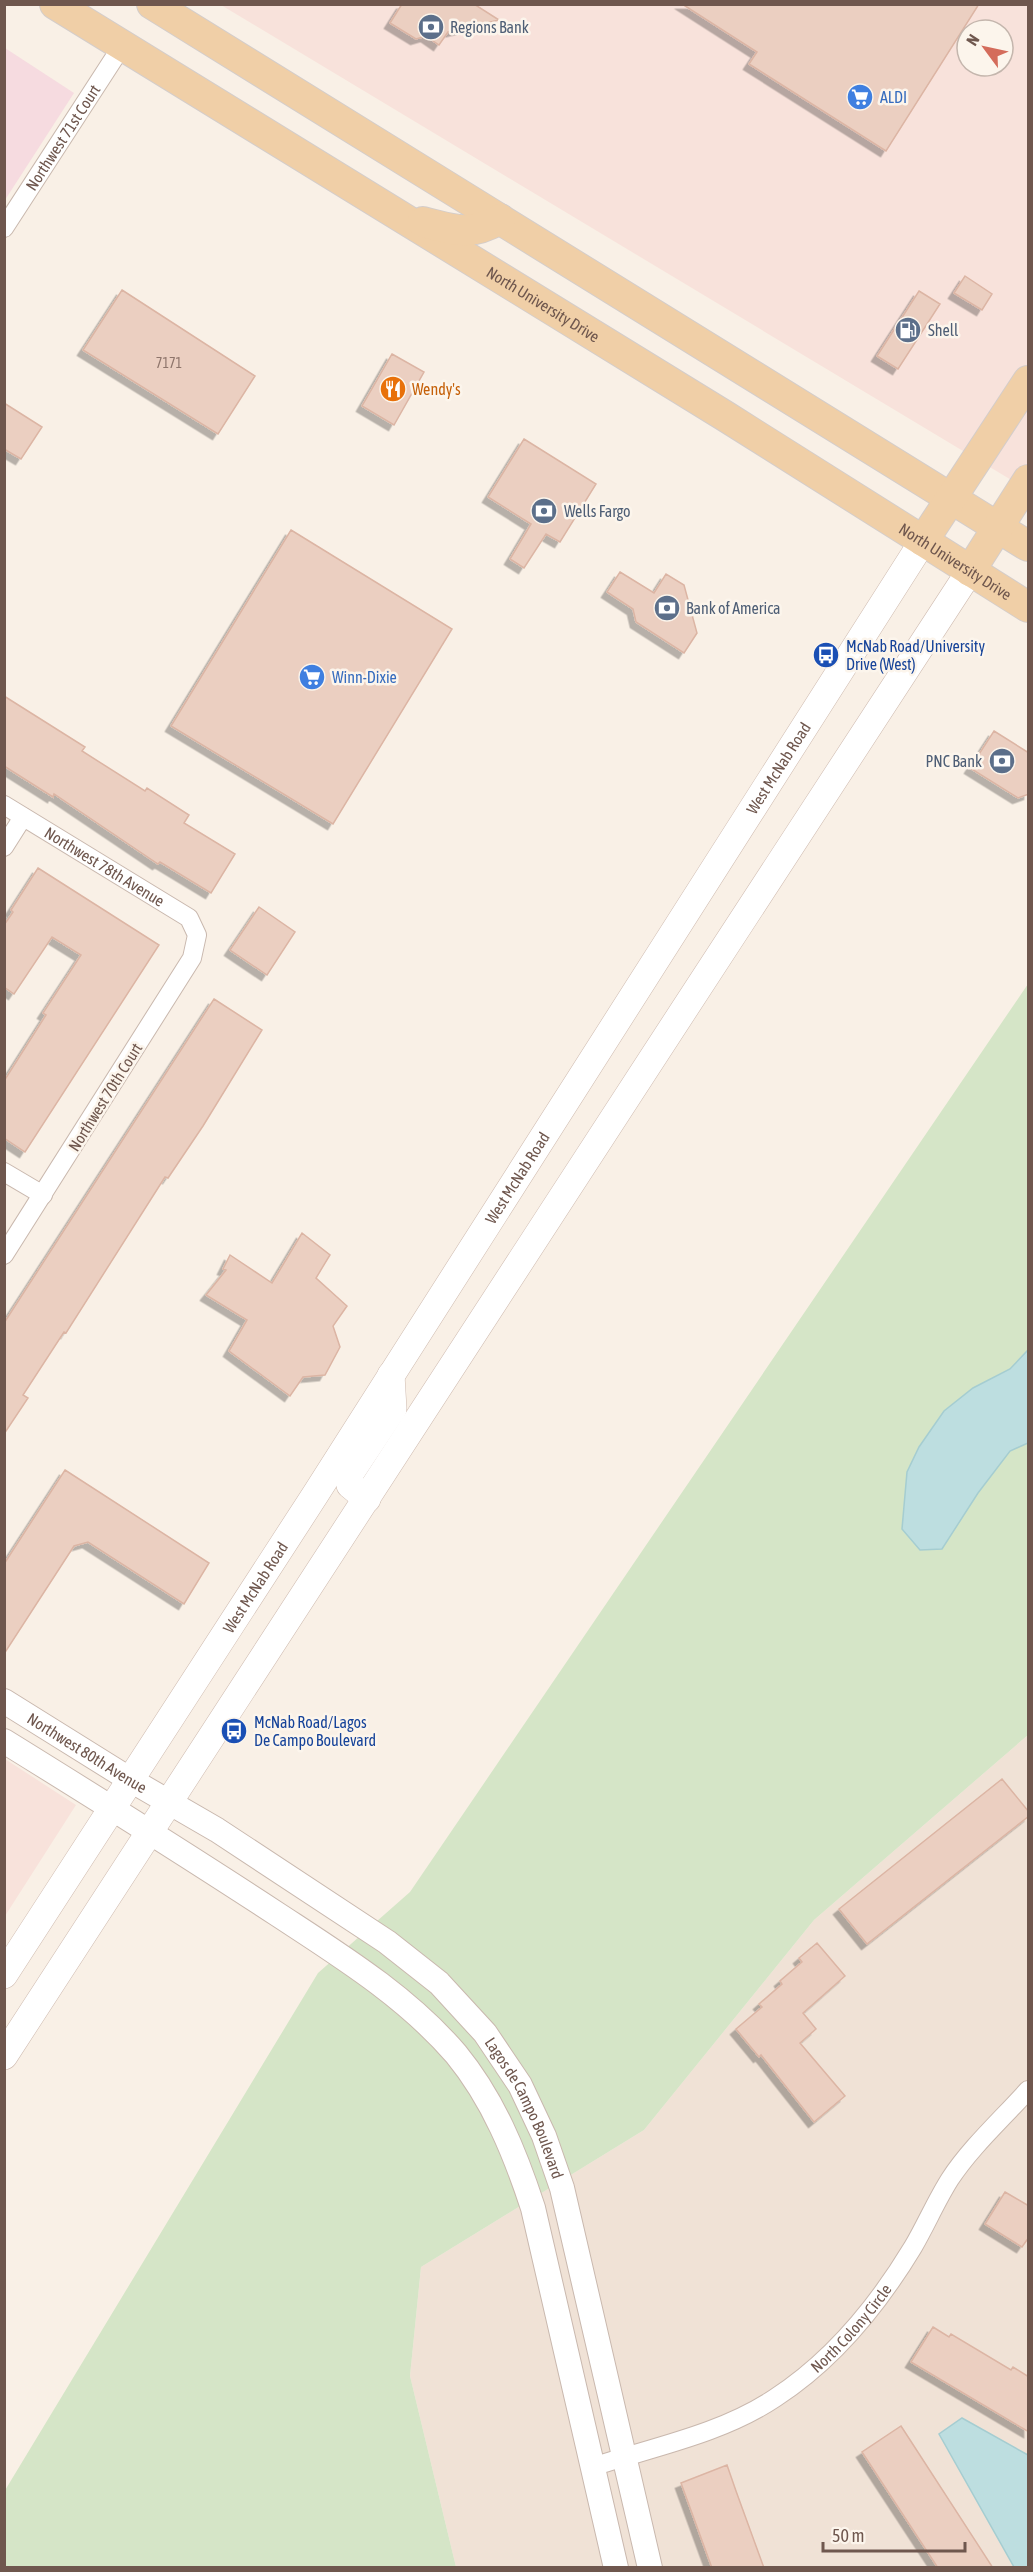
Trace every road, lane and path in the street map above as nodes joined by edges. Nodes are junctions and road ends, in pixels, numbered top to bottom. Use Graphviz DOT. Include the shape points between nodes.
graph roads {
  1 [pos="55,4"];
  2 [pos="152,4"];
  3 [pos="122,46"];
  4 [pos="399,216"];
  5 [pos="500,219"];
  6 [pos="4,228"];
  7 [pos="1029,381"];
  8 [pos="1029,480"];
  9 [pos="951,498"];
  10 [pos="998,527"];
  11 [pos="923,541"];
  12 [pos="1029,546"];
  13 [pos="970,570"];
  14 [pos="1029,607"];
  15 [pos="4,805"];
  16 [pos="23,817"];
  17 [pos="4,847"];
  18 [pos="197,935"];
  19 [pos="4,1172"];
  20 [pos="43,1195"];
  21 [pos="4,1255"];
  22 [pos="391,1375"];
  23 [pos="367,1499"];
  24 [pos="4,1701"];
  25 [pos="4,1741"];
  26 [pos="129,1779"];
  27 [pos="170,1802"];
  28 [pos="111,1809"];
  29 [pos="150,1831"];
  30 [pos="4,1975"];
  31 [pos="4,2056"];
  32 [pos="1029,2090"];
  33 [pos="592,2308"];
  34 [pos="558,2317"];
  35 [pos="624,2457"];
  36 [pos="592,2467"];
  37 [pos="616,2568"];
  38 [pos="650,2568"];
  1 -- 3 [label="main road, North University Drive"];
  2 -- 5 [label="main road"];
  3 -- 4 [label="main road, North University Drive"];
  3 -- 6 [label="street, Northwest 71st Court"];
  4 -- 5 [label="main road" via="470,231"];
  4 -- 11 [label="main road, North University Drive"];
  5 -- 9 [label="main road"];
  7 -- 9 [label="main road, West McNab Road"];
  8 -- 10 [label="main road"];
  9 -- 10 [label="main road"];
  9 -- 11 [label="main road, West McNab Road"];
  10 -- 12 [label="main road"];
  10 -- 13 [label="main road"];
  11 -- 13 [label="main road, North University Drive"];
  11 -- 22 [label="main road, West McNab Road"];
  13 -- 14 [label="main road, North University Drive"];
  13 -- 23 [label="main road"];
  15 -- 16 [label="street, Northwest 78th Avenue"];
  16 -- 17 [label="street"];
  16 -- 18 [label="street, Northwest 78th Avenue" via="189,918"];
  18 -- 20 [label="street, Northwest 70th Court" via="192,957"];
  19 -- 20 [label="street"];
  20 -- 21 [label="street, Northwest 70th Court"];
  22 -- 23 [label="main road" via="393,1409 349,1475 350,1485"];
  22 -- 26 [label="main road, West McNab Road"];
  23 -- 27 [label="main road"];
  24 -- 26 [label="street, Northwest 80th Avenue"];
  25 -- 28 [label="street, Northwest 80th Avenue"];
  26 -- 27 [label="street, Northwest 80th Avenue"];
  26 -- 28 [label="main road, West McNab Road"];
  27 -- 29 [label="main road"];
  27 -- 33 [label="street, Lagos de Campo Boulevard" via="387,1942 439,1983 485,2033 520,2085 544,2136 562,2188"];
  28 -- 29 [label="street, Northwest 80th Avenue"];
  28 -- 30 [label="main road, West McNab Road"];
  29 -- 31 [label="main road"];
  29 -- 34 [label="street, Lagos de Campo Boulevard" via="367,1974 415,2012 456,2055 492,2106 515,2157 533,2208"];
  32 -- 35 [label="street, North Colony Circle" via="950,2179 904,2261 868,2312 823,2361 774,2399 718,2428"];
  33 -- 34 [label="street"];
  33 -- 35 [label="street, Lagos de Campo Boulevard"];
  34 -- 36 [label="street, Lagos de Campo Boulevard"];
  35 -- 36 [label="street, North Colony Circle"];
  35 -- 38 [label="street, Lagos de Campo Boulevard"];
  36 -- 37 [label="street, Lagos de Campo Boulevard"];
}
